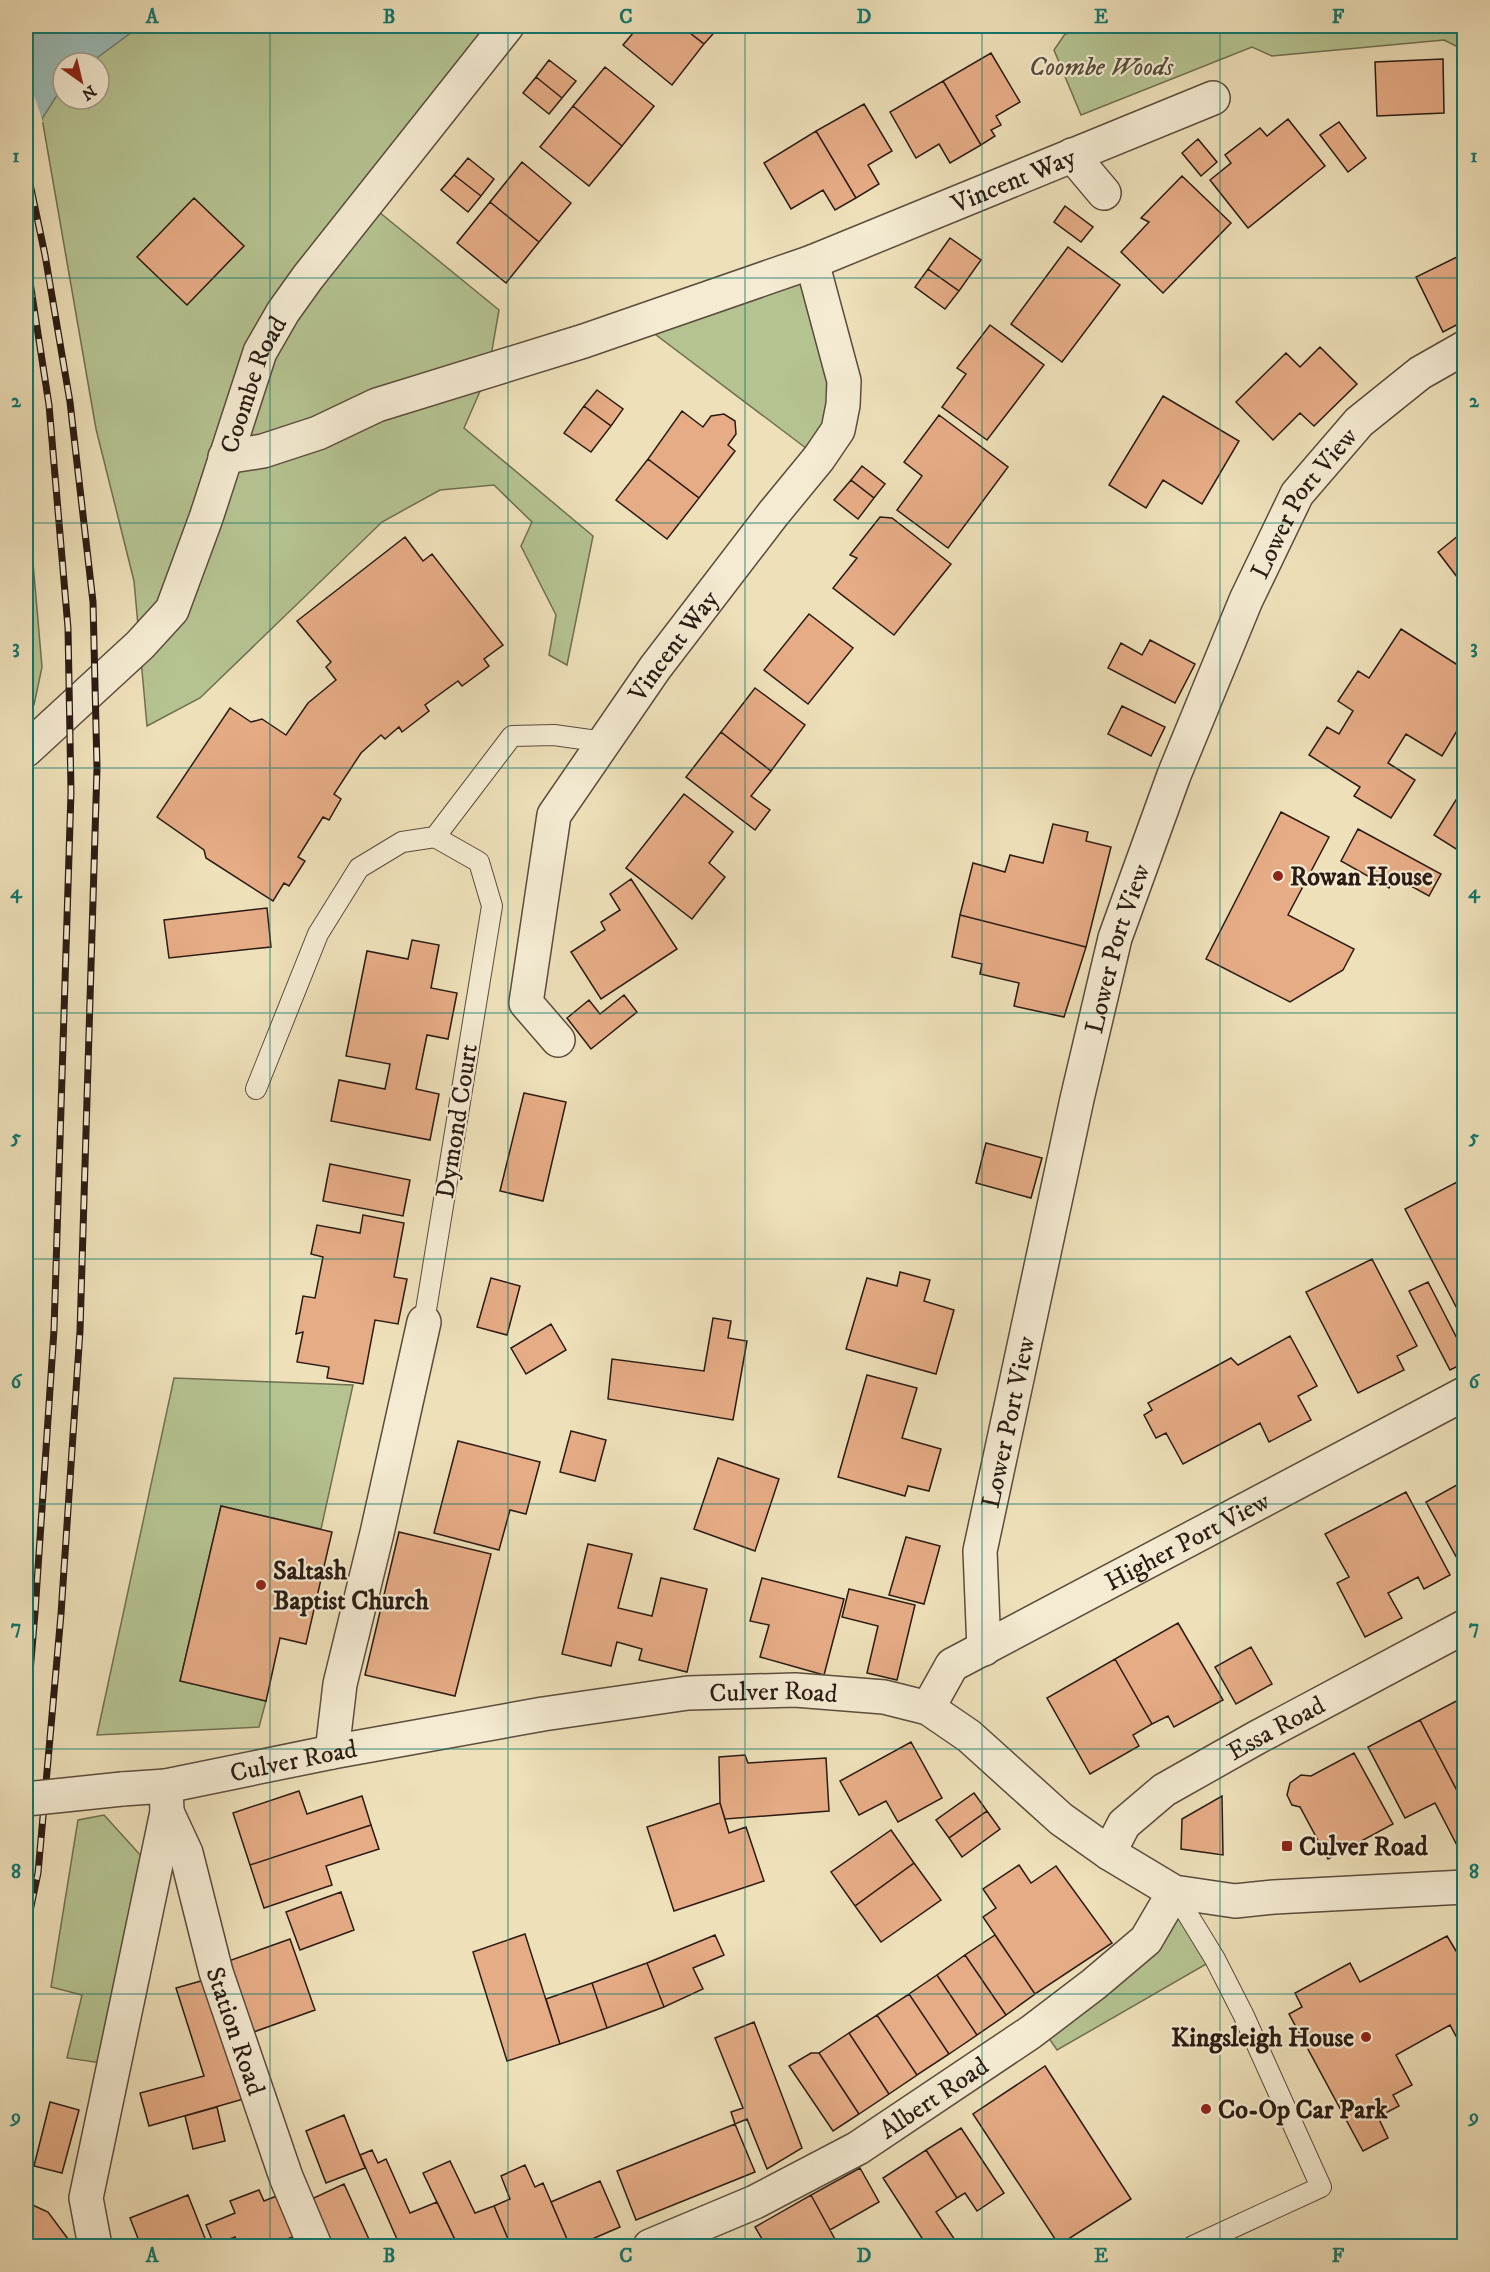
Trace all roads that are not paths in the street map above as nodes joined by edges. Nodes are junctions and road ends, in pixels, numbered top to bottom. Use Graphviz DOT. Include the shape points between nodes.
graph roads {
  1 [pos="507,26"];
  2 [pos="1213,98"];
  3 [pos="1072,155"];
  4 [pos="1104,193"];
  5 [pos="812,262"];
  6 [pos="1464,348"];
  7 [pos="225,457"];
  8 [pos="604,742"];
  9 [pos="26,750"];
  10 [pos="435,837"];
  11 [pos="558,1040"];
  12 [pos="256,1089"];
  13 [pos="424,1322"];
  14 [pos="1464,1394"];
  15 [pos="1464,1627"];
  16 [pos="984,1649"];
  17 [pos="928,1708"];
  18 [pos="332,1752"];
  19 [pos="167,1799"];
  20 [pos="26,1800"];
  21 [pos="1109,1853"];
  22 [pos="1464,1887"];
  23 [pos="1174,1892"];
  24 [pos="95,2247"];
  25 [pos="315,2247"];
  26 [pos="650,2247"];
  27 [pos="1193,2247"];
  1 -- 7 [label="street, Coombe Road" via="283,312 260,352"];
  2 -- 3 [label="street, Vincent Way"];
  3 -- 4 [label="street"];
  3 -- 5 [label="street, Vincent Way"];
  5 -- 7 [label="street, Vincent Way" via="584,341 377,405 318,433 263,451"];
  5 -- 8 [label="street, Vincent Way" via="844,381 838,430 655,668"];
  6 -- 16 [label="street, Lower Port View" via="1420,373 1359,423 1297,494 1246,600 1174,775 1115,938 1074,1110 980,1551"];
  7 -- 9 [label="street, Coombe Road" via="172,610 140,645"];
  8 -- 10 [label="lane" via="554,735 512,736"];
  8 -- 11 [label="street, Vincent Way" via="554,815 552,827 526,1003"];
  10 -- 12 [label="lane" via="402,842 359,868 318,934"];
  10 -- 13 [label="lane, Dymond Court" via="480,862 492,906"];
  13 -- 18 [label="street, Dymond Court" via="340,1684"];
  14 -- 16 [label="street, Higher Port View"];
  15 -- 21 [label="street, Essa Road" via="1164,1790 1124,1824"];
  16 -- 17 [label="street, Higher Port View" via="952,1665"];
  17 -- 18 [label="street, Culver Road" via="884,1697 795,1690 688,1693"];
  17 -- 21 [label="street, Culver Road" via="969,1736 1061,1819"];
  18 -- 19 [label="street, Culver Road" via="240,1772"];
  19 -- 20 [label="street, Culver Road, bridge" via="122,1789"];
  19 -- 24 [label="street" via="86,2198"];
  19 -- 25 [label="street, Station Road" via="186,1853 219,1983 286,2177"];
  21 -- 23 [label="street, Culver Road"];
  22 -- 23 [label="street, Culver Road" via="1235,1901"];
  23 -- 26 [label="street, Albert Road" via="1146,1940 1031,2032 858,2148 755,2202"];
  23 -- 27 [label="lane" via="1244,2016 1321,2187"];
}
